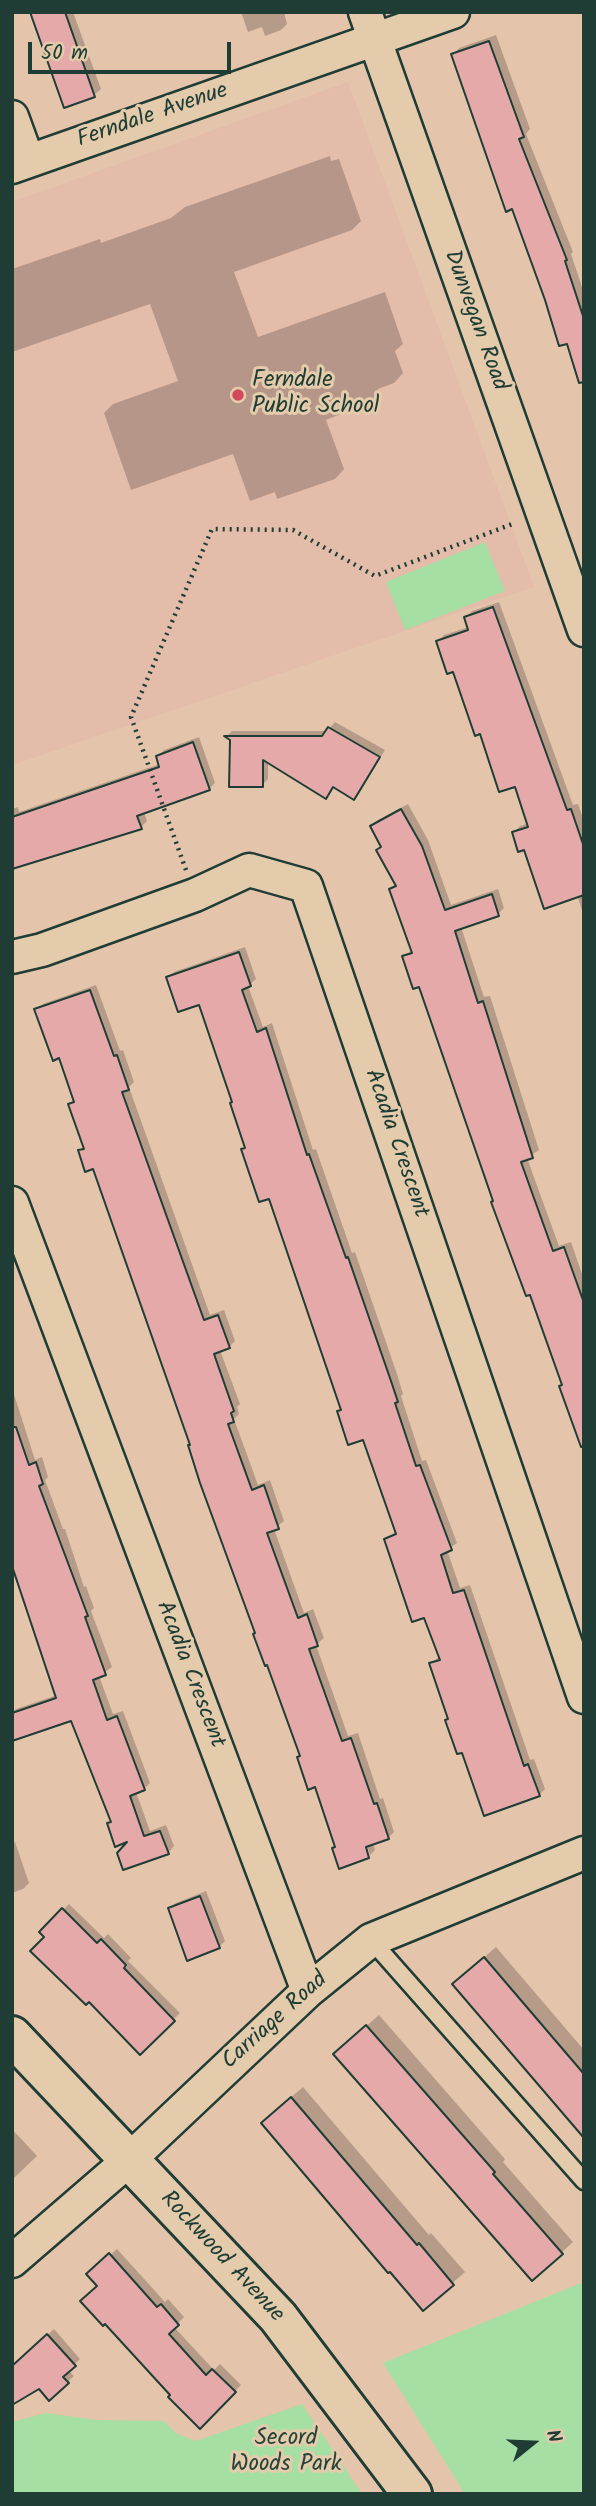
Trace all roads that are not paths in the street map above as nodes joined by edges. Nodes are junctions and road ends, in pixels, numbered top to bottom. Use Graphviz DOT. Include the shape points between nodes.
graph roads {
  1 [pos="453,12"];
  2 [pos="370,26"];
  3 [pos="12,117"];
  4 [pos="20,164"];
  5 [pos="584,630"];
  6 [pos="12,957"];
  7 [pos="12,1203"];
  8 [pos="584,1697"];
  9 [pos="584,1853"];
  10 [pos="371,1940"];
  11 [pos="308,1991"];
  12 [pos="12,2036"];
  13 [pos="129,2160"];
  14 [pos="584,2181"];
  15 [pos="12,2261"];
  16 [pos="412,2494"];
  1 -- 2 [label="street, Ferndale Avenue"];
  2 -- 4 [label="street, Ferndale Avenue"];
  2 -- 5 [label="street, Dunvegan Road"];
  3 -- 4 [label="street"];
  6 -- 8 [label="street, Acadia Crescent" via="195,895 249,870 306,886"];
  7 -- 11 [label="street, Acadia Crescent"];
  9 -- 10 [label="street, Carriage Road"];
  10 -- 11 [label="street, Carriage Road"];
  10 -- 14 [label="lane"];
  11 -- 13 [label="street, Carriage Road"];
  12 -- 13 [label="street, Rockwood Avenue"];
  13 -- 15 [label="street, Carriage Road"];
  13 -- 16 [label="street, Rockwood Avenue" via="278,2317"];
}
